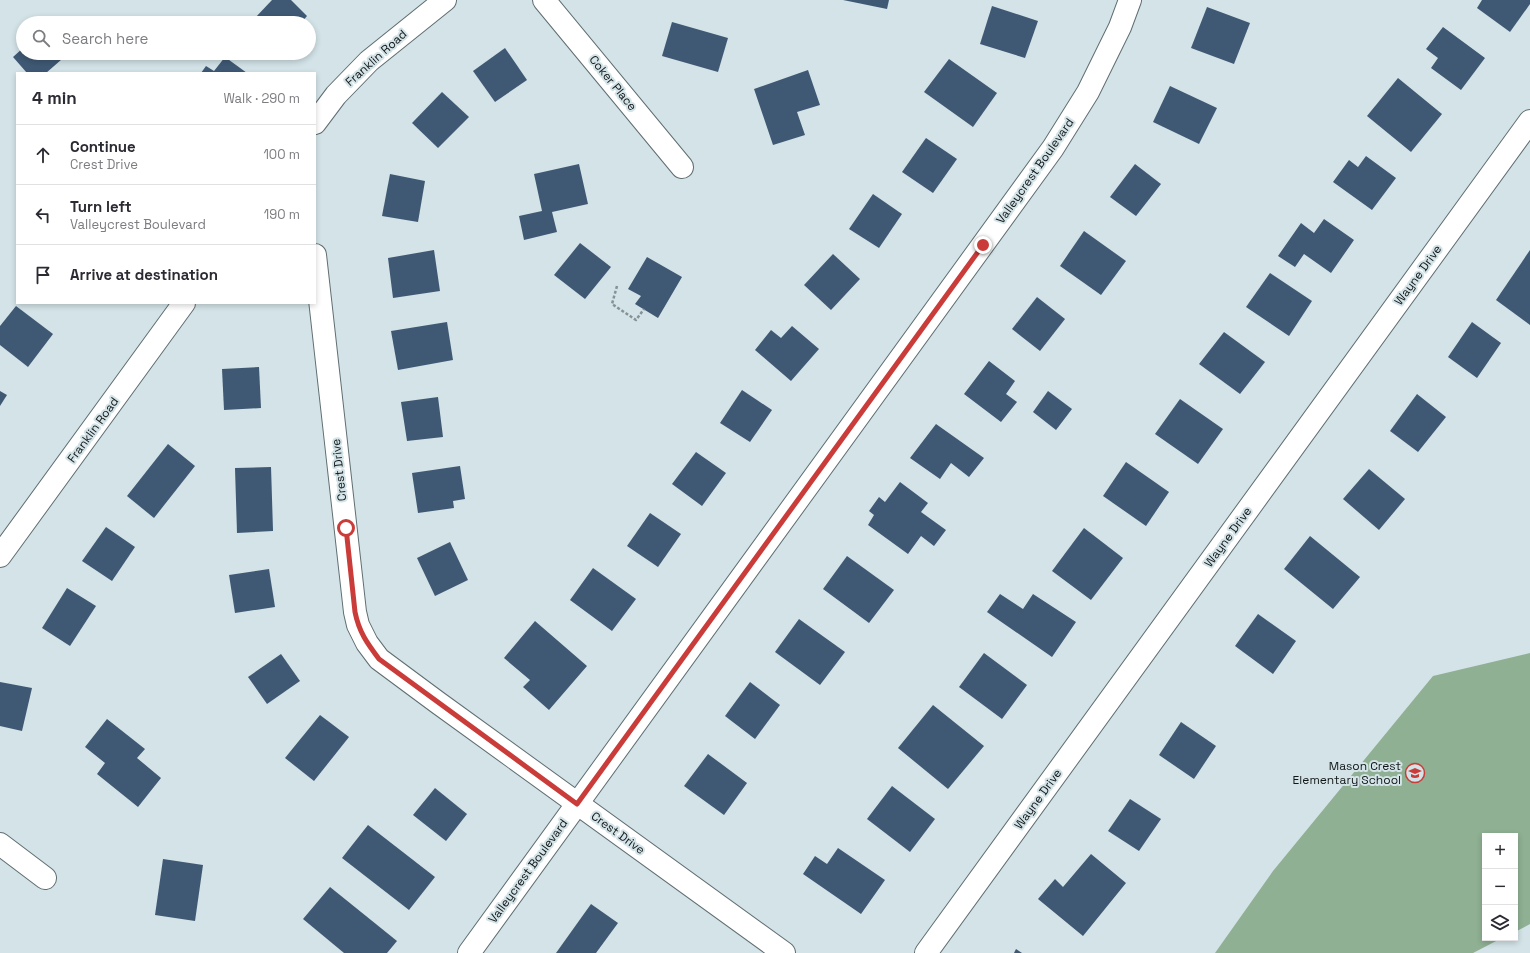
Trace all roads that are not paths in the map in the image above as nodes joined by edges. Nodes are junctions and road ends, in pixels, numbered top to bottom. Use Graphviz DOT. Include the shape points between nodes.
graph roads {
  1 [pos="445,0"];
  2 [pos="544,0"];
  3 [pos="1130,0"];
  4 [pos="1530,121"];
  5 [pos="316,122"];
  6 [pos="682,167"];
  7 [pos="316,264"];
  8 [pos="183,304"];
  9 [pos="0,556"];
  10 [pos="577,804"];
  11 [pos="0,844"];
  12 [pos="45,878"];
  13 [pos="469,953"];
  14 [pos="784,953"];
  15 [pos="926,953"];
  1 -- 5 [label="street, Franklin Road" via="370,62 336,95"];
  2 -- 6 [label="street, Coker Place"];
  3 -- 10 [label="street, Valleycrest Boulevard" via="1088,92 1053,148"];
  4 -- 15 [label="street, Wayne Drive"];
  7 -- 10 [label="street, Crest Drive" via="358,625 379,659"];
  8 -- 9 [label="street, Franklin Road"];
  10 -- 13 [label="street, Valleycrest Boulevard"];
  10 -- 14 [label="street, Crest Drive"];
  11 -- 12 [label="street"];
}
